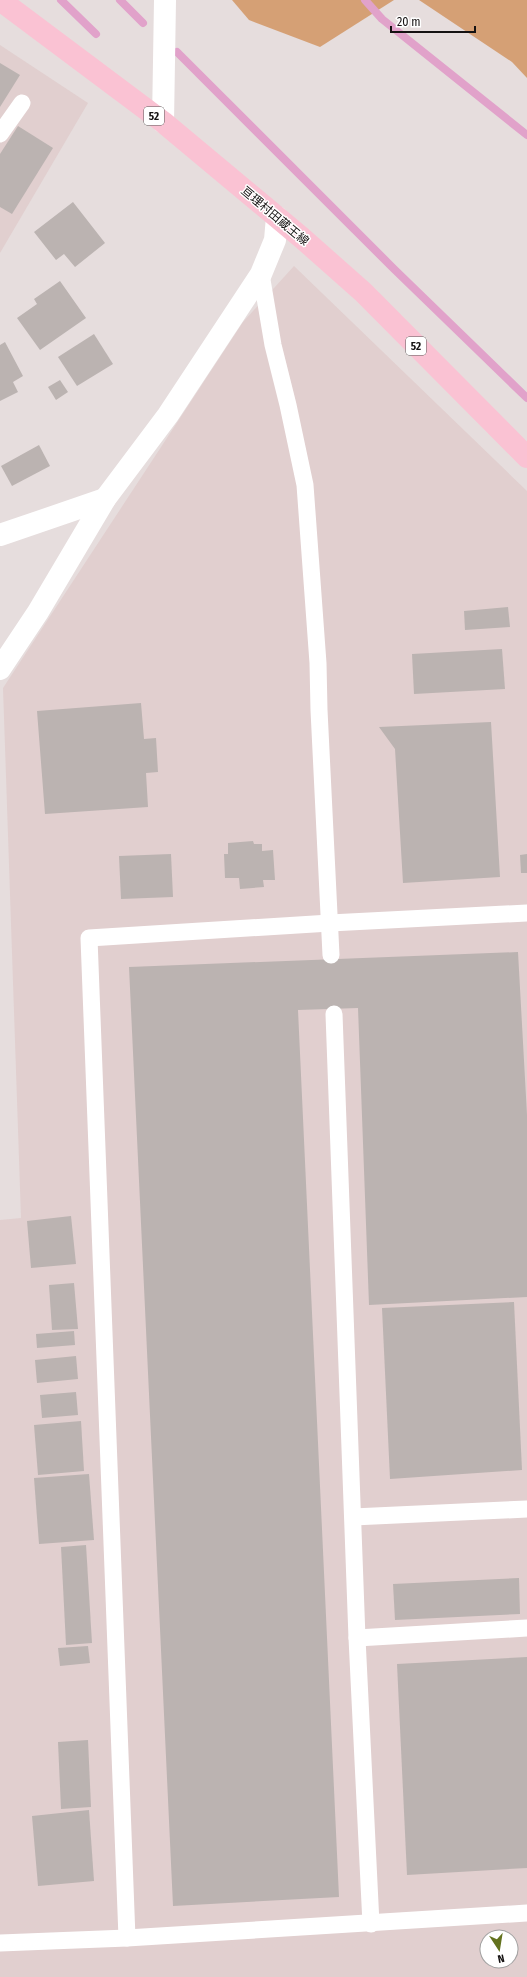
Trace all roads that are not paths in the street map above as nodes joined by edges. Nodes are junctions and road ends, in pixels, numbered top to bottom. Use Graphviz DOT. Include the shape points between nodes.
graph roads {
  1 [pos="0,0"];
  2 [pos="165,0"];
  3 [pos="22,102"];
  4 [pos="163,122"];
  5 [pos="0,134"];
  6 [pos="277,217"];
  7 [pos="261,274"];
  8 [pos="527,457"];
  9 [pos="105,499"];
  10 [pos="0,535"];
  11 [pos="0,669"];
  12 [pos="527,913"];
  13 [pos="330,923"];
  14 [pos="331,954"];
  15 [pos="334,1014"];
  16 [pos="527,1509"];
  17 [pos="353,1517"];
  18 [pos="527,1628"];
  19 [pos="357,1638"];
  20 [pos="527,1913"];
  21 [pos="370,1924"];
  22 [pos="127,1938"];
  23 [pos="0,1943"];
  1 -- 4 [label="main road, 亘理村田蔵王線 / 52"];
  2 -- 4 [label="street"];
  3 -- 5 [label="lane"];
  4 -- 6 [label="main road, 亘理村田蔵王線 / 52"];
  6 -- 7 [label="street" via="275,240"];
  6 -- 8 [label="main road, 亘理村田蔵王線 / 52" via="363,292"];
  7 -- 9 [label="street" via="168,414"];
  7 -- 13 [label="lane" via="273,345 305,485 318,663"];
  9 -- 10 [label="street"];
  9 -- 11 [label="street" via="38,612"];
  12 -- 13 [label="lane"];
  13 -- 14 [label="lane"];
  13 -- 22 [label="lane" via="89,938"];
  15 -- 17 [label="lane"];
  16 -- 17 [label="lane"];
  17 -- 19 [label="lane"];
  18 -- 19 [label="lane"];
  19 -- 21 [label="lane"];
  20 -- 21 [label="lane"];
  21 -- 22 [label="lane"];
  22 -- 23 [label="lane"];
}
